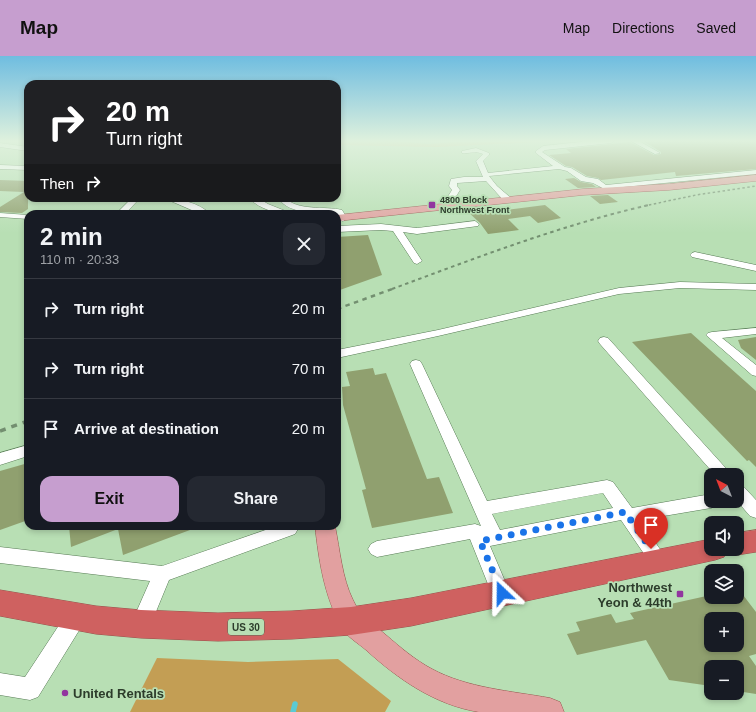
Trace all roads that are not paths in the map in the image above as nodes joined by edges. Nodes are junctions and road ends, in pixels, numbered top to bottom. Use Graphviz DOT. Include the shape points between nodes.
graph roads {
  1 [pos="485,172"];
  2 [pos="527,172"];
  3 [pos="574,172"];
  4 [pos="756,172"];
  5 [pos="489,177"];
  6 [pos="756,178"];
  7 [pos="674,181"];
  8 [pos="682,186"];
  9 [pos="607,188"];
  10 [pos="508,200"];
  11 [pos="133,202"];
  12 [pos="179,202"];
  13 [pos="257,202"];
  14 [pos="285,202"];
  15 [pos="457,206"];
  16 [pos="124,210"];
  17 [pos="200,210"];
  18 [pos="276,210"];
  19 [pos="335,210"];
  20 [pos="0,216"];
  21 [pos="24,217"];
  22 [pos="341,218"];
  23 [pos="0,224"];
  24 [pos="475,224"];
  25 [pos="24,225"];
  26 [pos="341,229"];
  27 [pos="397,230"];
  28 [pos="695,255"];
  29 [pos="417,261"];
  30 [pos="756,268"];
  31 [pos="756,287"];
  32 [pos="756,330"];
  33 [pos="604,341"];
  34 [pos="341,353"];
  35 [pos="416,364"];
  36 [pos="756,372"];
  37 [pos="24,451"];
  38 [pos="0,459"];
  39 [pos="718,468"];
  40 [pos="744,499"];
  41 [pos="704,502"];
  42 [pos="482,509"];
  43 [pos="756,511"];
  44 [pos="626,514"];
  45 [pos="283,530"];
  46 [pos="326,530"];
  47 [pos="487,539"];
  48 [pos="378,549"];
  49 [pos="704,551"];
  50 [pos="0,555"];
  51 [pos="659,561"];
  52 [pos="162,574"];
  53 [pos="502,593"];
  54 [pos="0,603"];
  55 [pos="76,617"];
  56 [pos="351,621"];
  57 [pos="141,624"];
  58 [pos="0,684"];
  59 [pos="550,712"];
  1 -- 5 [label="street"];
  2 -- 5 [label="street"];
  3 -- 9 [label="street" via="584,179 595,181"];
  4 -- 7 [label="street"];
  5 -- 10 [label="street"];
  5 -- 15 [label="street" via="454,181 453,186 456,190 450,198"];
  6 -- 8 [label="main road"];
  7 -- 8 [label="street"];
  7 -- 9 [label="street"];
  8 -- 9 [label="main road"];
  9 -- 10 [label="main road"];
  10 -- 15 [label="main road"];
  11 -- 16 [label="street"];
  12 -- 17 [label="street"];
  13 -- 18 [label="street"];
  14 -- 19 [label="street" via="294,207"];
  15 -- 22 [label="main road"];
  20 -- 21 [label="street"];
  23 -- 25 [label="street"];
  24 -- 27 [label="street"];
  26 -- 27 [label="street" via="380,227"];
  27 -- 29 [label="street"];
  28 -- 30 [label="street"];
  31 -- 34 [label="street" via="680,285 612,292 438,334"];
  32 -- 36 [label="street" via="712,335"];
  33 -- 39 [label="street"];
  35 -- 42 [label="street"];
  37 -- 38 [label="street"];
  40 -- 43 [label="street"];
  41 -- 44 [label="street"];
  42 -- 44 [label="street" via="607,486"];
  42 -- 47 [label="street"];
  44 -- 47 [label="street"];
  44 -- 51 [label="street"];
  45 -- 52 [label="street"];
  46 -- 56 [label="main road" via="335,584"];
  47 -- 48 [label="street" via="475,531"];
  47 -- 53 [label="street"];
  49 -- 51 [label="highway, US 30"];
  50 -- 52 [label="street"];
  51 -- 53 [label="highway, US 30"];
  52 -- 57 [label="street"];
  53 -- 56 [label="highway, US 30" via="411,612"];
  54 -- 55 [label="highway, US 30"];
  55 -- 57 [label="highway, US 30"];
  55 -- 58 [label="street" via="30,689"];
  56 -- 57 [label="highway, US 30" via="292,626"];
  56 -- 59 [label="main road" via="410,670 442,687"];
}
